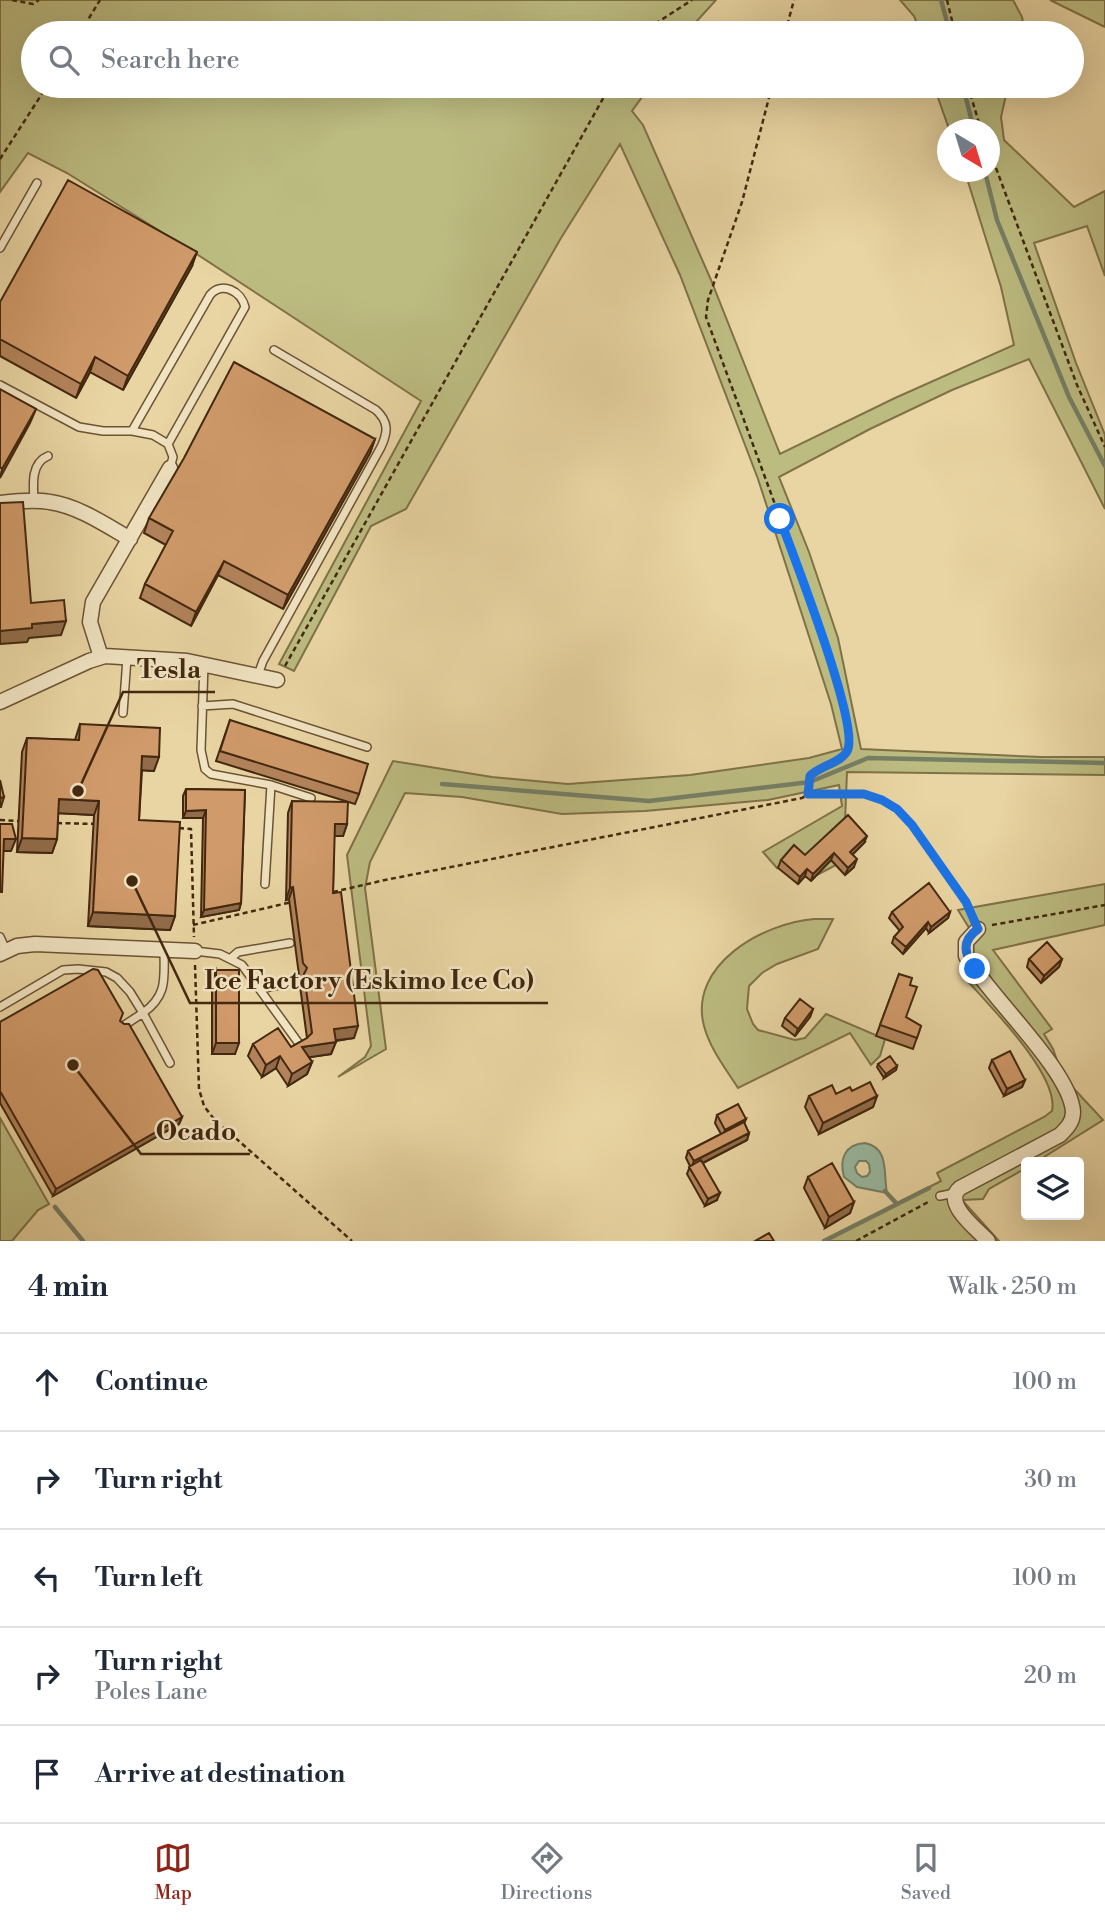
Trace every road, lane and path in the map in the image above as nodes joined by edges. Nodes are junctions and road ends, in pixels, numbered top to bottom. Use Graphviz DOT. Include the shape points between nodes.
graph roads {
  1 [pos="12,0"];
  2 [pos="39,0"];
  3 [pos="100,0"];
  4 [pos="692,0"];
  5 [pos="794,0"];
  6 [pos="947,0"];
  7 [pos="87,21"];
  8 [pos="660,21"];
  9 [pos="788,21"];
  10 [pos="952,21"];
  11 [pos="39,98"];
  12 [pos="603,98"];
  13 [pos="769,98"];
  14 [pos="972,98"];
  15 [pos="978,119"];
  16 [pos="0,159"];
  17 [pos="1000,181"];
  18 [pos="37,183"];
  19 [pos="0,248"];
  20 [pos="274,350"];
  21 [pos="0,385"];
  22 [pos="132,430"];
  23 [pos="168,444"];
  24 [pos="1105,447"];
  25 [pos="48,456"];
  26 [pos="170,468"];
  27 [pos="34,501"];
  28 [pos="0,503"];
  29 [pos="130,539"];
  30 [pos="101,657"];
  31 [pos="127,657"];
  32 [pos="204,664"];
  33 [pos="258,676"];
  34 [pos="277,681"];
  35 [pos="0,702"];
  36 [pos="202,706"];
  37 [pos="123,713"];
  38 [pos="367,747"];
  39 [pos="271,785"];
  40 [pos="808,794"];
  41 [pos="311,798"];
  42 [pos="0,820"];
  43 [pos="31,821"];
  44 [pos="58,822"];
  45 [pos="98,825"];
  46 [pos="177,828"];
  47 [pos="265,884"];
  48 [pos="327,894"];
  49 [pos="300,900"];
  50 [pos="1105,905"];
  51 [pos="193,925"];
  52 [pos="978,929"];
  53 [pos="290,943"];
  54 [pos="2,947"];
  55 [pos="164,950"];
  56 [pos="195,951"];
  57 [pos="231,958"];
  58 [pos="297,981"];
  59 [pos="260,989"];
  60 [pos="0,1007"];
  61 [pos="143,1013"];
  62 [pos="123,1026"];
  63 [pos="300,1045"];
  64 [pos="170,1063"];
  65 [pos="947,1195"];
  66 [pos="352,1241"];
  67 [pos="856,1241"];
  68 [pos="988,1241"];
  1 -- 2 [label="path" via="33,4"];
  3 -- 7 [label="path"];
  4 -- 8 [label="path"];
  5 -- 9 [label="path"];
  6 -- 10 [label="path"];
  11 -- 16 [label="path"];
  12 -- 34 [label="path"];
  13 -- 40 [label="path" via="706,317 844,707 848,750 810,776"];
  14 -- 15 [label="path"];
  17 -- 24 [label="path"];
  18 -- 19 [label="lane"];
  20 -- 33 [label="lane" via="376,410 387,430"];
  21 -- 22 [label="lane" via="79,428"];
  22 -- 23 [label="lane"];
  22 -- 23 [label="lane" via="210,295 223,287 243,299 245,307"];
  23 -- 26 [label="lane" via="173,457"];
  25 -- 27 [label="lane" via="35,470"];
  26 -- 29 [label="street"];
  27 -- 28 [label="street"];
  27 -- 29 [label="street" via="63,505"];
  29 -- 30 [label="street" via="91,608 91,628"];
  30 -- 31 [label="street"];
  30 -- 35 [label="street"];
  31 -- 32 [label="street"];
  31 -- 37 [label="lane"];
  32 -- 33 [label="street"];
  32 -- 36 [label="lane"];
  33 -- 34 [label="street"];
  36 -- 38 [label="lane" via="233,704"];
  36 -- 39 [label="lane" via="206,771"];
  39 -- 41 [label="lane"];
  39 -- 47 [label="lane"];
  40 -- 48 [label="path"];
  40 -- 52 [label="path" via="864,794 897,809 966,902"];
  42 -- 43 [label="path"];
  44 -- 45 [label="path"];
  46 -- 51 [label="path" via="191,829"];
  49 -- 51 [label="path"];
  50 -- 52 [label="path"];
  51 -- 56 [label="path"];
  52 -- 65 [label="street" via="966,943 966,956 1055,1073 1070,1099 1073,1115 1060,1135"];
  53 -- 57 [label="lane" via="238,952"];
  54 -- 55 [label="street" via="35,944"];
  55 -- 56 [label="street"];
  55 -- 61 [label="lane" via="162,990"];
  56 -- 57 [label="lane"];
  56 -- 66 [label="path" via="199,1089 204,1106"];
  57 -- 59 [label="lane"];
  58 -- 59 [label="lane"];
  59 -- 63 [label="lane"];
  60 -- 61 [label="lane" via="63,970 78,968 117,978"];
  61 -- 62 [label="lane"];
  61 -- 64 [label="lane"];
  65 -- 67 [label="path"];
  65 -- 68 [label="street"];
}
